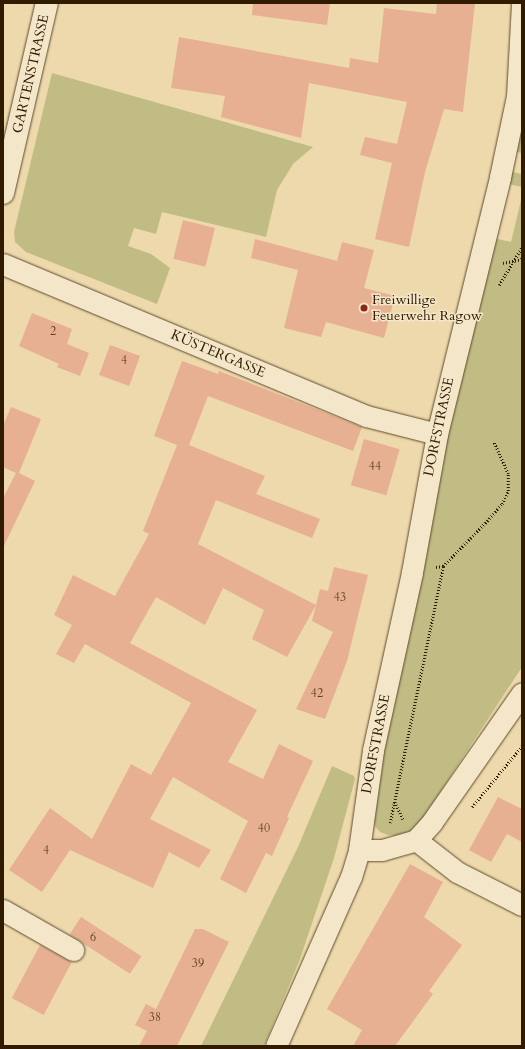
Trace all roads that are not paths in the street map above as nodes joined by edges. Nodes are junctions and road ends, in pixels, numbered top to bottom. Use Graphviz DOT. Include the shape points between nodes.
graph roads {
  1 [pos="47,3"];
  2 [pos="522,5"];
  3 [pos="3,193"];
  4 [pos="3,264"];
  5 [pos="437,434"];
  6 [pos="522,693"];
  7 [pos="416,840"];
  8 [pos="359,850"];
  9 [pos="522,905"];
  10 [pos="3,910"];
  11 [pos="73,950"];
  12 [pos="276,1046"];
  1 -- 3 [label="street, GARTENSTRASSE"];
  2 -- 5 [label="street, DORFSTRASSE" via="517,96 500,177"];
  4 -- 5 [label="street, KÜSTERGASSE" via="366,416"];
  5 -- 8 [label="street, DORFSTRASSE" via="412,572 373,750"];
  6 -- 7 [label="street" via="432,822"];
  7 -- 8 [label="street" via="382,850"];
  7 -- 9 [label="street" via="457,872"];
  8 -- 12 [label="street, DORFSTRASSE" via="351,876"];
  10 -- 11 [label="street"];
}
